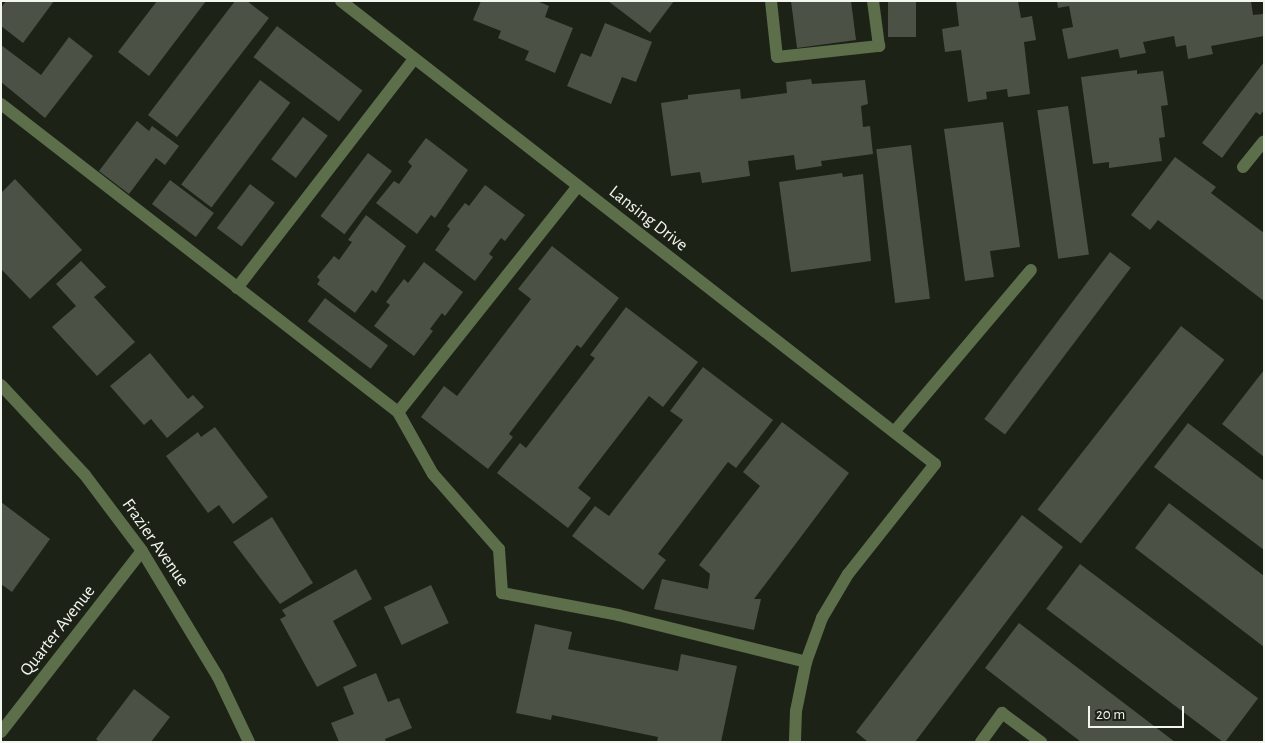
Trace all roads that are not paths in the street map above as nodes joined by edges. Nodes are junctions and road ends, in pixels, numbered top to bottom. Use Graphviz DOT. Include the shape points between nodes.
graph roads {
  1 [pos="341,1"];
  2 [pos="771,1"];
  3 [pos="873,1"];
  4 [pos="414,58"];
  5 [pos="1,104"];
  6 [pos="1264,141"];
  7 [pos="1243,168"];
  8 [pos="578,186"];
  9 [pos="1030,270"];
  10 [pos="237,288"];
  11 [pos="1,385"];
  12 [pos="398,412"];
  13 [pos="894,432"];
  14 [pos="142,551"];
  15 [pos="806,662"];
  16 [pos="1,732"];
  17 [pos="249,742"];
  18 [pos="795,742"];
  19 [pos="981,742"];
  20 [pos="1041,742"];
  1 -- 4 [label="street, Lansing Drive"];
  2 -- 3 [label="street" via="777,57 879,46"];
  4 -- 8 [label="street, Lansing Drive"];
  4 -- 10 [label="street"];
  5 -- 10 [label="street"];
  6 -- 7 [label="street"];
  8 -- 12 [label="street"];
  8 -- 13 [label="street, Lansing Drive"];
  9 -- 13 [label="street"];
  10 -- 12 [label="street"];
  11 -- 14 [label="street, Frazier Avenue" via="85,475"];
  12 -- 15 [label="street" via="433,474 499,549 502,593 618,615"];
  13 -- 15 [label="street, Lansing Drive" via="935,464 848,574 822,618"];
  14 -- 16 [label="street, Quarter Avenue"];
  14 -- 17 [label="street, Frazier Avenue" via="218,676"];
  15 -- 18 [label="street" via="796,711"];
  19 -- 20 [label="street" via="1002,714"];
}
